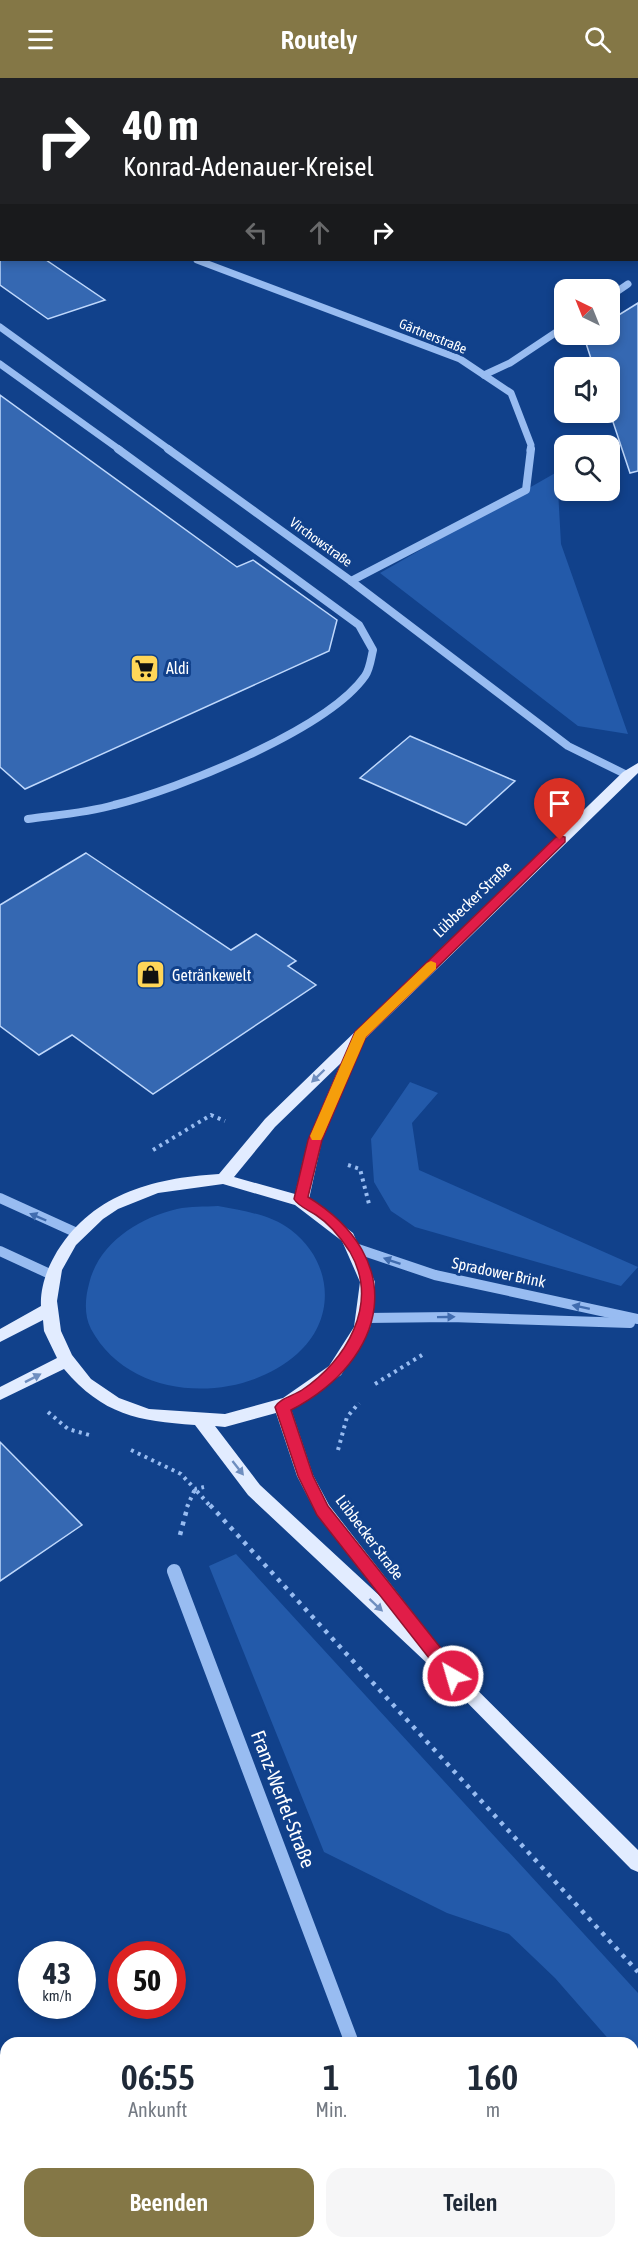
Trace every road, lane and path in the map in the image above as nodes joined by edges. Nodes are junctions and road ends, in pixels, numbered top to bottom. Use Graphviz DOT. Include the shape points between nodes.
graph roads {
  1 [pos="199,261"];
  2 [pos="628,284"];
  3 [pos="620,289"];
  4 [pos="0,327"];
  5 [pos="554,334"];
  6 [pos="0,364"];
  7 [pos="484,375"];
  8 [pos="351,581"];
  9 [pos="633,771"];
  10 [pos="28,819"];
  11 [pos="360,1035"];
  12 [pos="259,1135"];
  13 [pos="149,1152"];
  14 [pos="312,1152"];
  15 [pos="223,1179"];
  16 [pos="0,1198"];
  17 [pos="301,1199"];
  18 [pos="375,1209"];
  19 [pos="77,1233"];
  20 [pos="355,1248"];
  21 [pos="0,1251"];
  22 [pos="52,1275"];
  23 [pos="47,1310"];
  24 [pos="366,1318"];
  25 [pos="428,1318"];
  26 [pos="638,1321"];
  27 [pos="0,1336"];
  28 [pos="65,1361"];
  29 [pos="18,1385"];
  30 [pos="369,1391"];
  31 [pos="0,1395"];
  32 [pos="362,1400"];
  33 [pos="282,1407"];
  34 [pos="202,1422"];
  35 [pos="102,1438"];
  36 [pos="123,1446"];
  37 [pos="301,1460"];
  38 [pos="244,1476"];
  39 [pos="195,1489"];
  40 [pos="174,1571"];
  41 [pos="453,1676"];
  42 [pos="638,1863"];
  43 [pos="638,1972"];
  44 [pos="350,2037"];
  1 -- 7 [label="street, Gärtnerstraße" via="460,358"];
  2 -- 3 [label="street"];
  4 -- 8 [label="street, Virchowstraße"];
  5 -- 7 [label="street"];
  6 -- 10 [label="street" via="359,624 373,650 366,674 342,698 293,732 208,771 121,803"];
  7 -- 8 [label="street, Gärtnerstraße" via="511,393 531,445 526,490"];
  8 -- 9 [label="street, Virchowstraße" via="568,746"];
  9 -- 11 [label="main road, Lübbecker Straße"];
  11 -- 12 [label="main road, Lübbecker Straße, one-way"];
  11 -- 14 [label="main road, Lübbecker Straße"];
  12 -- 13 [label="path" via="211,1115"];
  12 -- 15 [label="main road, Lübbecker Straße"];
  14 -- 17 [label="main road, Lübbecker Straße"];
  14 -- 18 [label="path" via="360,1169 367,1202"];
  15 -- 17 [label="main road" via="258,1184"];
  15 -- 19 [label="main road" via="179,1181 150,1188 98,1215"];
  19 -- 16 [label="street, one-way"];
  17 -- 20 [label="main road" via="341,1229"];
  19 -- 22 [label="main road"];
  20 -- 24 [label="main road" via="368,1282"];
  26 -- 20 [label="street, Spradower Brink, one-way" via="435,1275"];
  21 -- 22 [label="street"];
  22 -- 23 [label="main road"];
  23 -- 27 [label="main road"];
  23 -- 28 [label="main road" via="52,1336"];
  24 -- 25 [label="street, Spradower Brink"];
  24 -- 33 [label="main road" via="346,1359 307,1394"];
  25 -- 26 [label="street, Spradower Brink, one-way"];
  25 -- 30 [label="path" via="430,1352 411,1360"];
  29 -- 28 [label="main road, one-way"];
  28 -- 34 [label="main road" via="87,1384 114,1402 147,1415"];
  29 -- 31 [label="main road"];
  29 -- 35 [label="path" via="68,1429"];
  32 -- 37 [label="path" via="347,1417 338,1451"];
  33 -- 34 [label="main road" via="235,1420"];
  33 -- 37 [label="main road, Lübbecker Straße"];
  34 -- 38 [label="main road, Lübbecker Straße, one-way"];
  36 -- 39 [label="path" via="181,1474"];
  37 -- 41 [label="main road, Lübbecker Straße" via="323,1510"];
  38 -- 39 [label="path"];
  38 -- 41 [label="main road, Lübbecker Straße, one-way" via="254,1490"];
  39 -- 40 [label="path" via="183,1518"];
  39 -- 43 [label="path"];
  40 -- 44 [label="street, Franz-Werfel-Straße"];
  41 -- 42 [label="main road, Lübbecker Straße"];
}
